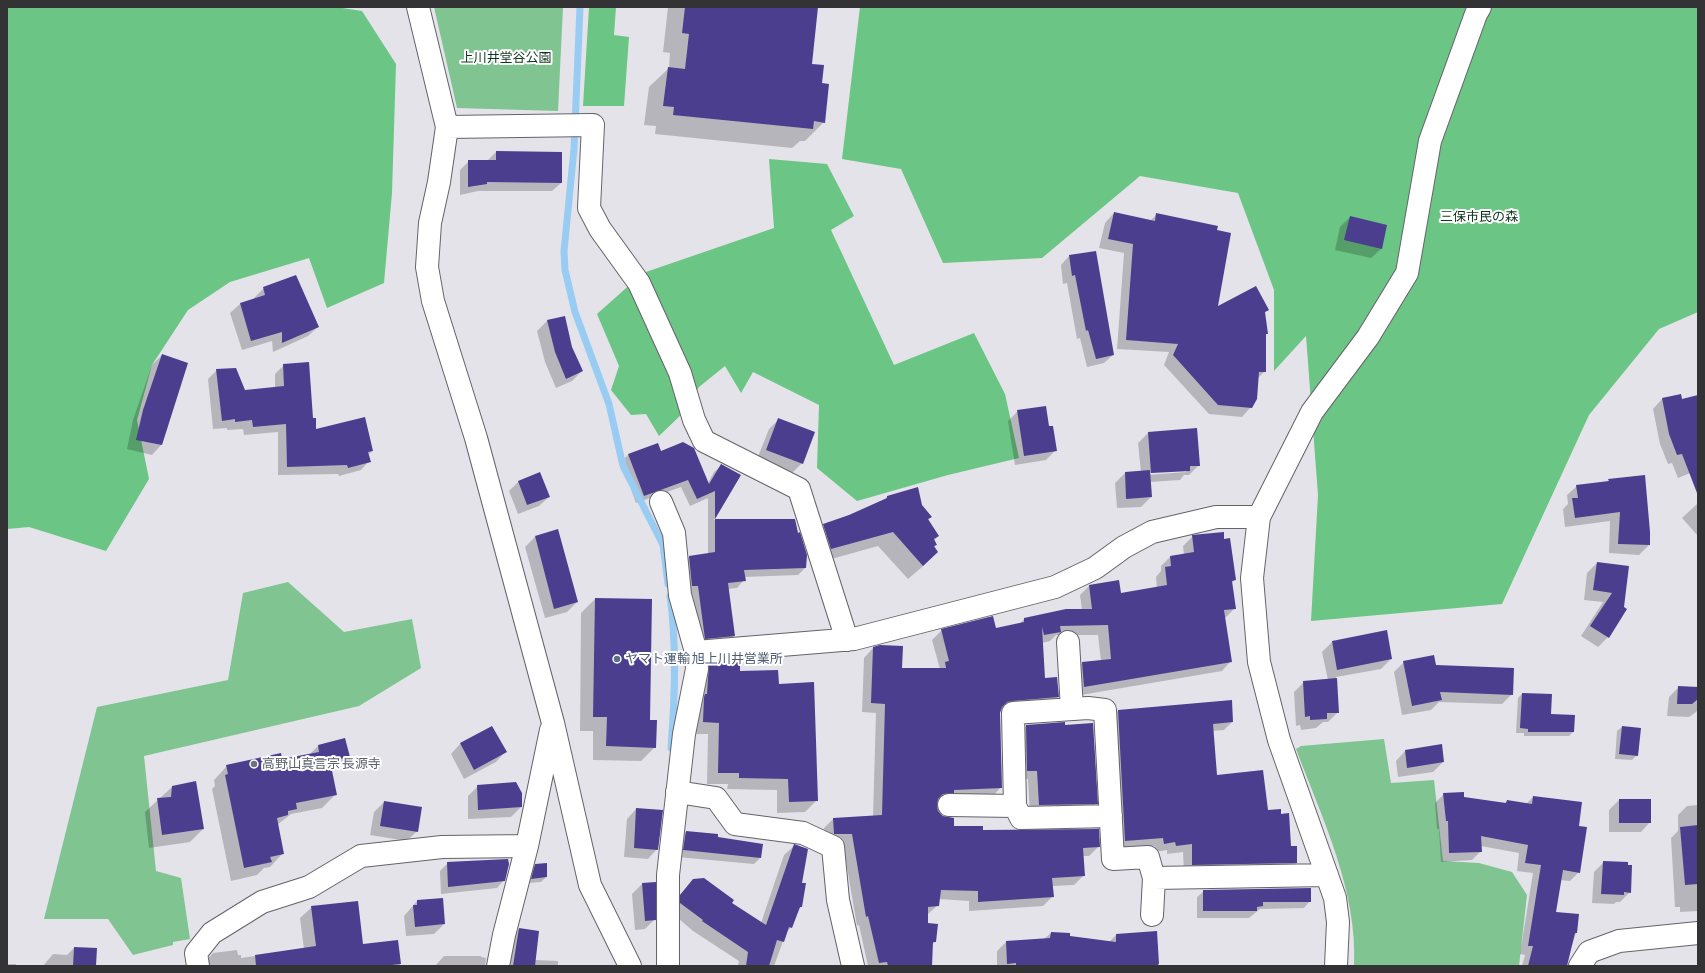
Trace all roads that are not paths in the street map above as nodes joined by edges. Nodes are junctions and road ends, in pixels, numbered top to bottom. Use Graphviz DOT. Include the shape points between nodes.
graph roads {
  1 [pos="418,7"];
  2 [pos="1480,7"];
  3 [pos="447,127"];
  4 [pos="661,502"];
  5 [pos="1259,517"];
  6 [pos="847,640"];
  7 [pos="1068,642"];
  8 [pos="696,652"];
  9 [pos="1072,709"];
  10 [pos="553,723"];
  11 [pos="677,792"];
  12 [pos="949,805"];
  13 [pos="1015,806"];
  14 [pos="1111,816"];
  15 [pos="527,846"];
  16 [pos="1327,875"];
  17 [pos="1154,878"];
  18 [pos="1152,915"];
  19 [pos="1698,933"];
  20 [pos="198,966"];
  21 [pos="498,966"];
  22 [pos="630,966"];
  23 [pos="668,966"];
  24 [pos="853,966"];
  25 [pos="1336,966"];
  26 [pos="1580,966"];
  1 -- 3 [label="street"];
  2 -- 5 [label="street" via="1430,141 1407,273 1368,337 1312,412"];
  3 -- 6 [label="street" via="593,125 589,208 600,229 639,283 680,372 694,420 704,441 799,489"];
  3 -- 10 [label="street" via="430,223 427,267 433,301 476,438"];
  4 -- 8 [label="street" via="674,533 680,595"];
  5 -- 6 [label="street" via="1216,517 1152,532 1124,547 1095,568 1055,587"];
  5 -- 16 [label="street" via="1252,578 1258,662 1279,740"];
  6 -- 8 [label="street"];
  7 -- 9 [label="street"];
  8 -- 11 [label="street" via="697,669 684,734"];
  9 -- 13 [label="street" via="1013,713"];
  9 -- 14 [label="street" via="1105,710"];
  10 -- 15 [label="street"];
  10 -- 22 [label="street" via="590,886"];
  11 -- 23 [label="street" via="668,875"];
  11 -- 24 [label="street" via="716,798 735,824 803,832 833,847 838,900"];
  12 -- 13 [label="street"];
  13 -- 14 [label="street" via="1021,818"];
  14 -- 17 [label="street" via="1114,859 1148,857"];
  15 -- 20 [label="street" via="442,847 361,856 308,887 262,902 212,933 196,954"];
  15 -- 21 [label="street"];
  16 -- 17 [label="street"];
  16 -- 25 [label="street" via="1335,898 1338,922"];
  17 -- 18 [label="street"];
  19 -- 26 [label="street" via="1619,941 1589,952"];
}
